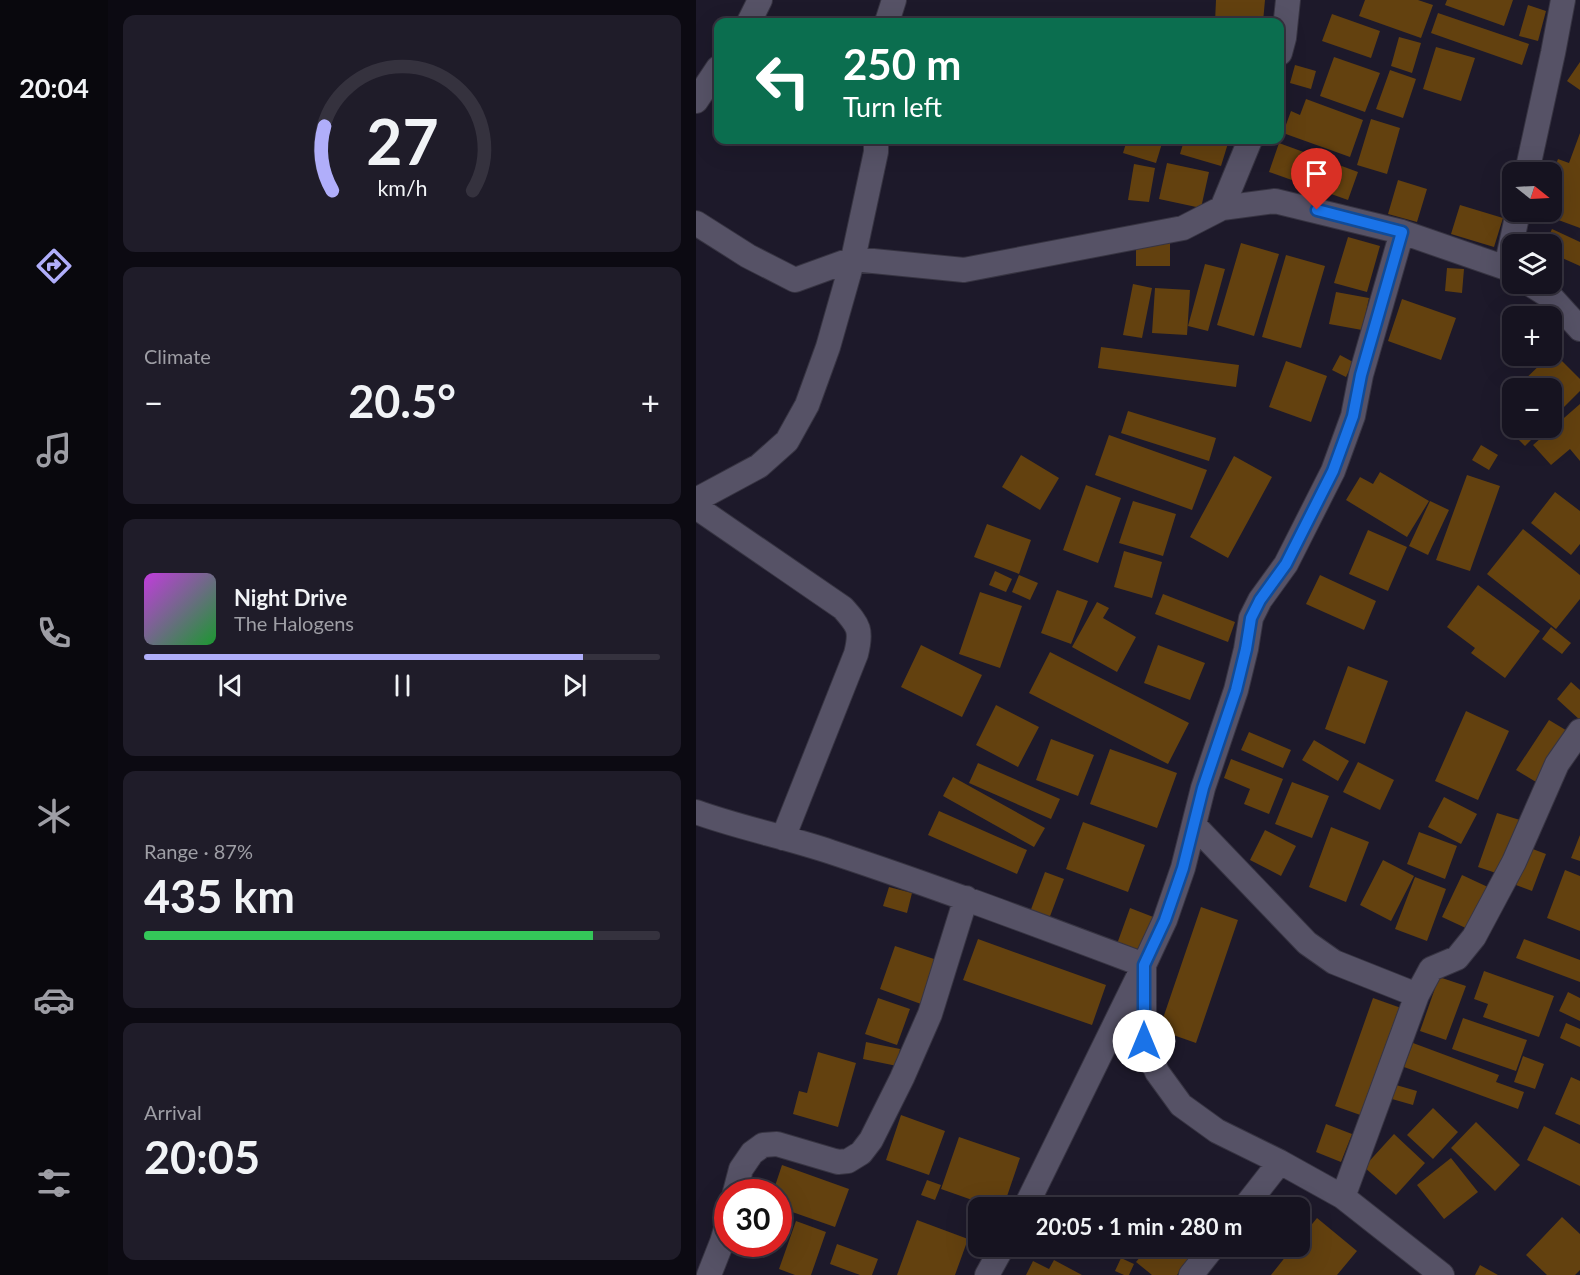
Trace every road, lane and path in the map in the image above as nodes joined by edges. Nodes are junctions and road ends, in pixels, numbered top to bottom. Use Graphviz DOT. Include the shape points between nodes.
graph roads {
  1 [pos="760,0"];
  2 [pos="894,0"];
  3 [pos="1288,0"];
  4 [pos="1563,0"];
  5 [pos="751,18"];
  6 [pos="888,18"];
  7 [pos="1284,38"];
  8 [pos="714,74"];
  9 [pos="696,101"];
  10 [pos="876,144"];
  11 [pos="1248,144"];
  12 [pos="1529,162"];
  13 [pos="1222,208"];
  14 [pos="696,223"];
  15 [pos="1402,232"];
  16 [pos="853,259"];
  17 [pos="1502,268"];
  18 [pos="1546,294"];
  19 [pos="1580,329"];
  20 [pos="696,500"];
  21 [pos="696,507"];
  22 [pos="1580,731"];
  23 [pos="696,812"];
  24 [pos="1194,825"];
  25 [pos="783,838"];
  26 [pos="966,898"];
  27 [pos="1144,965"];
  28 [pos="1417,995"];
  29 [pos="1280,1162"];
  30 [pos="738,1179"];
  31 [pos="1029,1197"];
  32 [pos="1253,1197"];
  33 [pos="1343,1197"];
  34 [pos="716,1257"];
  35 [pos="997,1257"];
  36 [pos="1205,1257"];
  37 [pos="709,1275"];
  38 [pos="987,1275"];
  39 [pos="1191,1275"];
  40 [pos="1442,1275"];
  1 -- 5 [label="street"];
  2 -- 6 [label="street"];
  3 -- 7 [label="street"];
  4 -- 12 [label="street"];
  8 -- 9 [label="street"];
  10 -- 16 [label="street"];
  11 -- 13 [label="street"];
  13 -- 15 [label="street" via="1275,201"];
  13 -- 16 [label="street" via="1183,228 964,270"];
  14 -- 16 [label="street" via="795,280"];
  15 -- 17 [label="street"];
  15 -- 24 [label="street" via="1353,416 1333,471 1286,564 1251,618 1236,690"];
  16 -- 20 [label="street" via="820,372 787,441 759,466"];
  18 -- 19 [label="street"];
  21 -- 25 [label="street" via="843,608 856,622 860,637"];
  22 -- 28 [label="street" via="1557,764 1514,862 1474,937 1457,958 1431,969"];
  23 -- 25 [label="street"];
  24 -- 27 [label="street" via="1165,920"];
  24 -- 28 [label="street" via="1307,943 1334,962"];
  25 -- 26 [label="street"];
  26 -- 27 [label="street"];
  26 -- 30 [label="street" via="930,1014 902,1078 861,1153 838,1162 777,1144 763,1145 752,1153"];
  27 -- 29 [label="street" via="1144,1041 1157,1072 1181,1105 1217,1131"];
  27 -- 31 [label="street"];
  28 -- 33 [label="street"];
  29 -- 32 [label="street"];
  29 -- 33 [label="street"];
  33 -- 40 [label="street"];
  34 -- 37 [label="street"];
  35 -- 38 [label="street"];
  36 -- 39 [label="street"];
}
